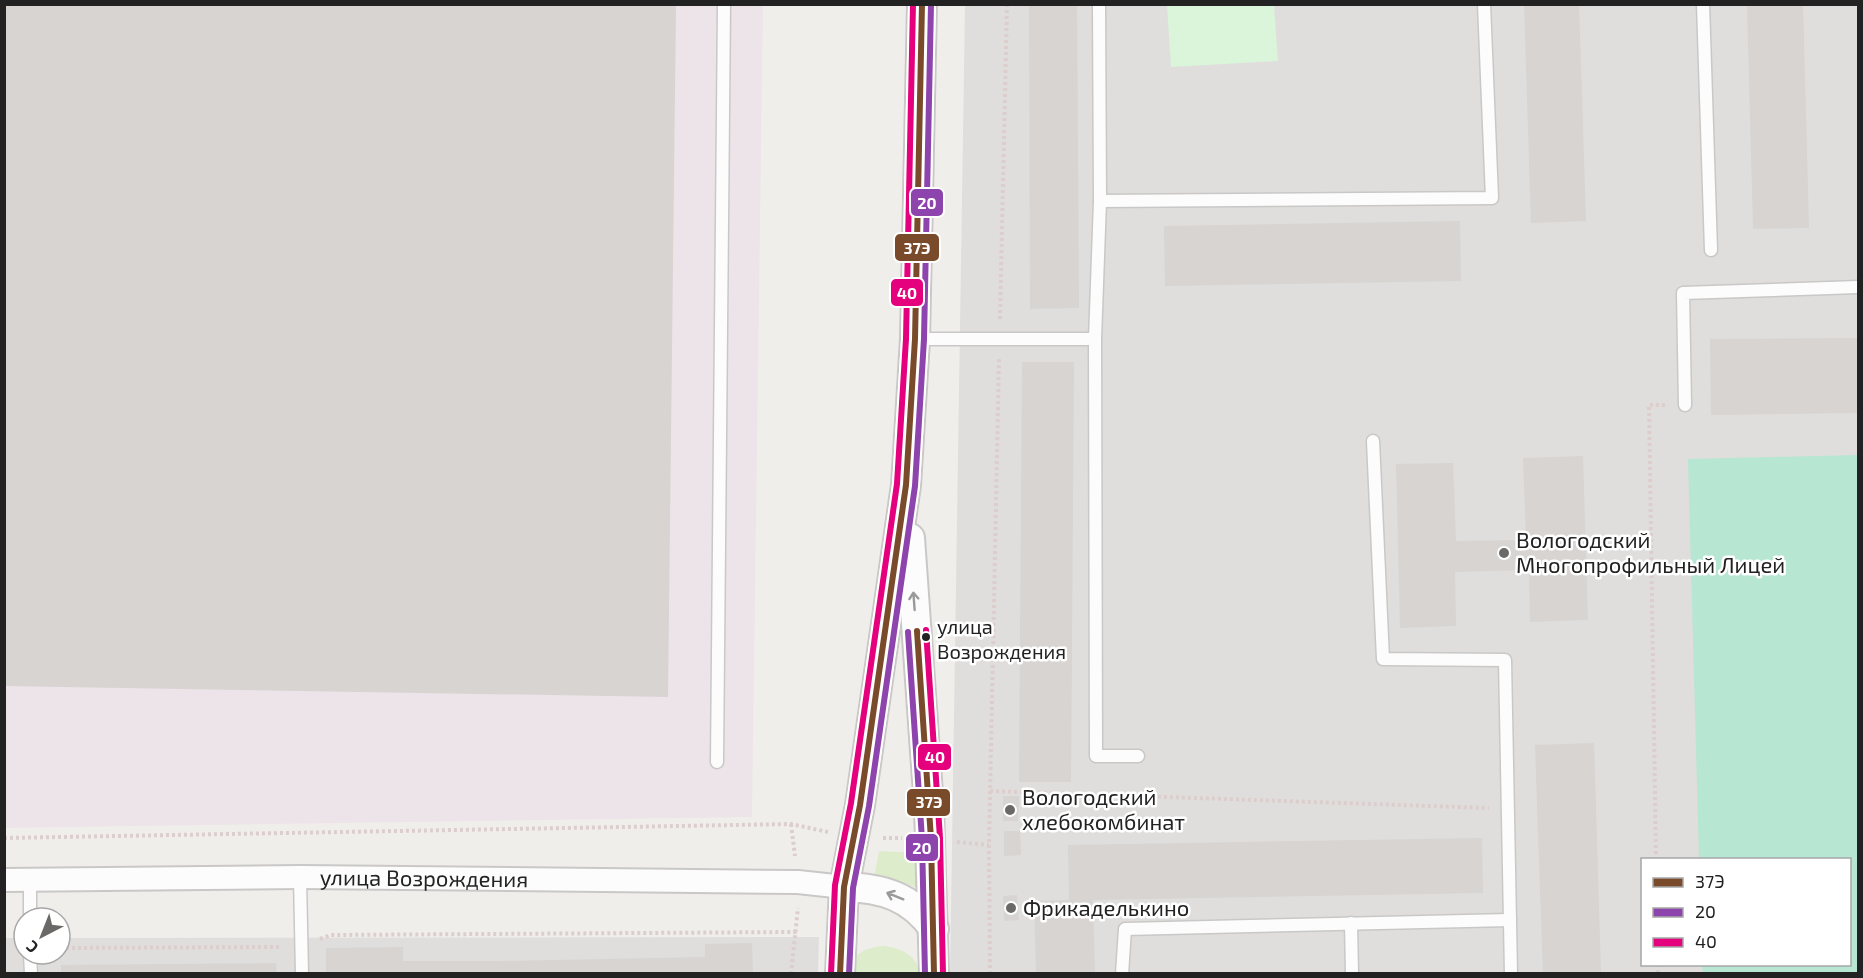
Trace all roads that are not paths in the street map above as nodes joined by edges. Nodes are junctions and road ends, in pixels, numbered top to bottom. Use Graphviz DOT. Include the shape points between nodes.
graph roads {
  1 [pos="724,4"];
  2 [pos="922,4"];
  3 [pos="1099,4"];
  4 [pos="1484,4"];
  5 [pos="1703,4"];
  6 [pos="1100,201"];
  7 [pos="1711,250"];
  8 [pos="1858,287"];
  9 [pos="915,339"];
  10 [pos="1095,339"];
  11 [pos="1685,405"];
  12 [pos="1373,441"];
  13 [pos="906,485"];
  14 [pos="1138,756"];
  15 [pos="717,762"];
  16 [pos="300,877"];
  17 [pos="4,880"];
  18 [pos="30,880"];
  19 [pos="844,887"];
  20 [pos="30,906"];
  21 [pos="1510,920"];
  22 [pos="1351,923"];
  23 [pos="934,929"];
  24 [pos="302,974"];
  25 [pos="840,974"];
  26 [pos="934,974"];
  27 [pos="1122,974"];
  28 [pos="1352,974"];
  29 [pos="1511,974"];
  1 -- 15 [label="lane"];
  2 -- 9 [label="street"];
  3 -- 6 [label="lane"];
  4 -- 6 [label="lane" via="1492,198"];
  5 -- 7 [label="lane"];
  6 -- 10 [label="lane"];
  8 -- 11 [label="lane" via="1683,292"];
  9 -- 10 [label="lane"];
  9 -- 13 [label="street"];
  10 -- 14 [label="lane" via="1096,756"];
  12 -- 21 [label="lane" via="1383,659 1504,660"];
  13 -- 19 [label="street" via="860,805"];
  23 -- 13 [label="street, one-way"];
  16 -- 18 [label="street, улица Возрождения"];
  16 -- 19 [label="street, улица Возрождения" via="798,882"];
  16 -- 24 [label="lane"];
  17 -- 18 [label="street, улица Возрождения"];
  18 -- 20 [label="lane"];
  23 -- 19 [label="street, one-way" via="916,907 895,895"];
  19 -- 25 [label="street"];
  21 -- 22 [label="lane"];
  21 -- 29 [label="lane"];
  22 -- 27 [label="lane" via="1125,929"];
  22 -- 28 [label="lane"];
  23 -- 26 [label="street"];
}
